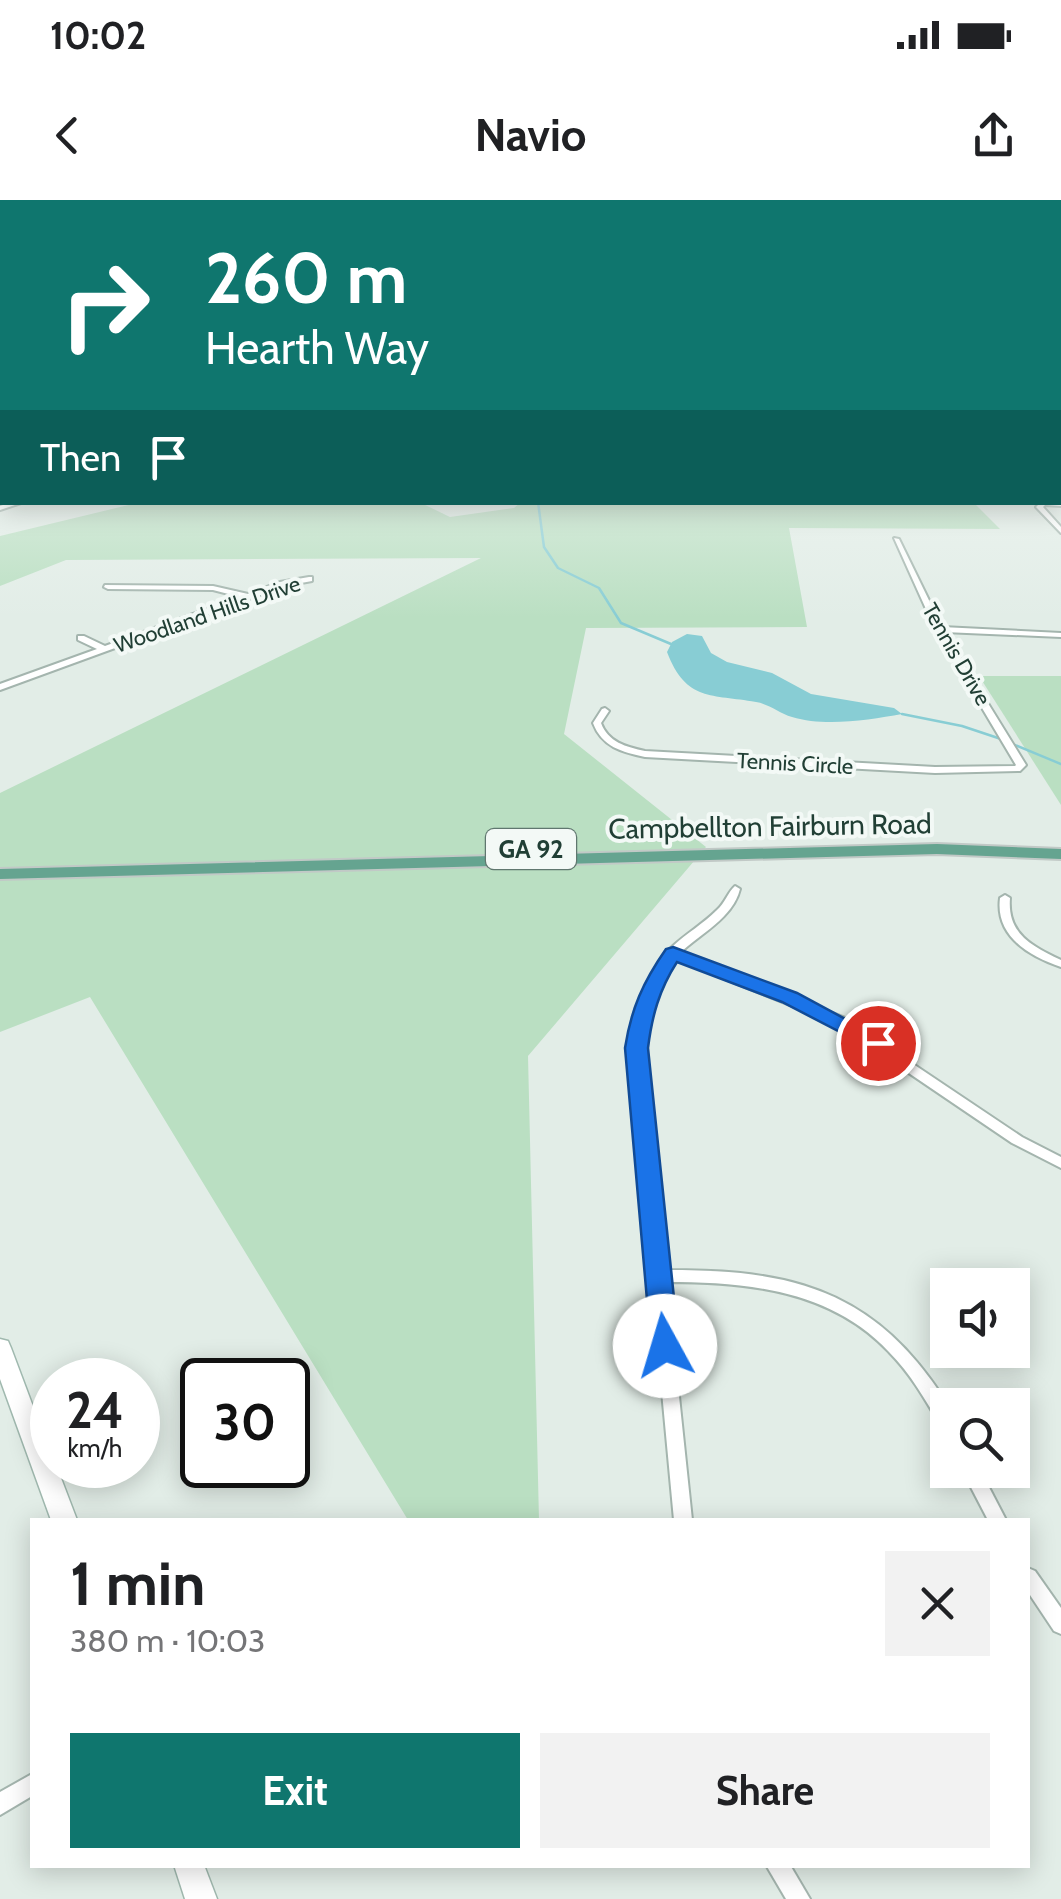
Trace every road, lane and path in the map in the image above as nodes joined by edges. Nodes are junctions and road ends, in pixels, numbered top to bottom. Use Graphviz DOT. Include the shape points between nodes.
graph roads {
  1 [pos="1041,505"];
  2 [pos="1061,531"];
  3 [pos="896,540"];
  4 [pos="309,579"];
  5 [pos="108,587"];
  6 [pos="249,597"];
  7 [pos="939,629"];
  8 [pos="1061,635"];
  9 [pos="81,638"];
  10 [pos="104,649"];
  11 [pos="0,687"];
  12 [pos="605,711"];
  13 [pos="1020,767"];
  14 [pos="1061,843"];
  15 [pos="1061,854"];
  16 [pos="0,862"];
  17 [pos="0,874"];
  18 [pos="735,889"];
  19 [pos="1005,898"];
  20 [pos="673,954"];
  21 [pos="1061,964"];
  22 [pos="1061,1163"];
  23 [pos="658,1276"];
  24 [pos="0,1348"];
  25 [pos="930,1389"];
  26 [pos="980,1488"];
  27 [pos="63,1518"];
  28 [pos="682,1518"];
  29 [pos="996,1518"];
  30 [pos="1030,1580"];
  31 [pos="1061,1624"];
  32 [pos="30,1785"];
  33 [pos="0,1804"];
  34 [pos="190,1868"];
  35 [pos="779,1868"];
  36 [pos="201,1899"];
  37 [pos="799,1899"];
  1 -- 2 [label="street"];
  3 -- 7 [label="street, Tennis Drive"];
  4 -- 6 [label="street, Woodland Hills Drive"];
  5 -- 6 [label="street" via="213,588"];
  6 -- 10 [label="street, Woodland Hills Drive"];
  7 -- 8 [label="street"];
  7 -- 13 [label="street, Tennis Drive"];
  9 -- 10 [label="street, Woodland Hills Drive"];
  10 -- 11 [label="street, Woodland Hills Drive"];
  12 -- 13 [label="street, Tennis Circle" via="597,723 602,736 645,754 935,770"];
  14 -- 16 [label="main road, Campbellton Fairburn Road / GA 92" via="892,838"];
  15 -- 17 [label="main road, Campbellton Fairburn Road / GA 92" via="937,848"];
  18 -- 20 [label="street" via="730,906"];
  19 -- 21 [label="street" via="1005,922 1015,936"];
  20 -- 22 [label="street" via="838,1020"];
  20 -- 23 [label="street" via="654,982 636,1048"];
  23 -- 25 [label="street" via="726,1274 823,1297 871,1325"];
  23 -- 28 [label="street"];
  24 -- 27 [label="main road"];
  26 -- 29 [label="street"];
  30 -- 31 [label="street"];
  32 -- 33 [label="street"];
  34 -- 36 [label="main road"];
  35 -- 37 [label="street"];
}
